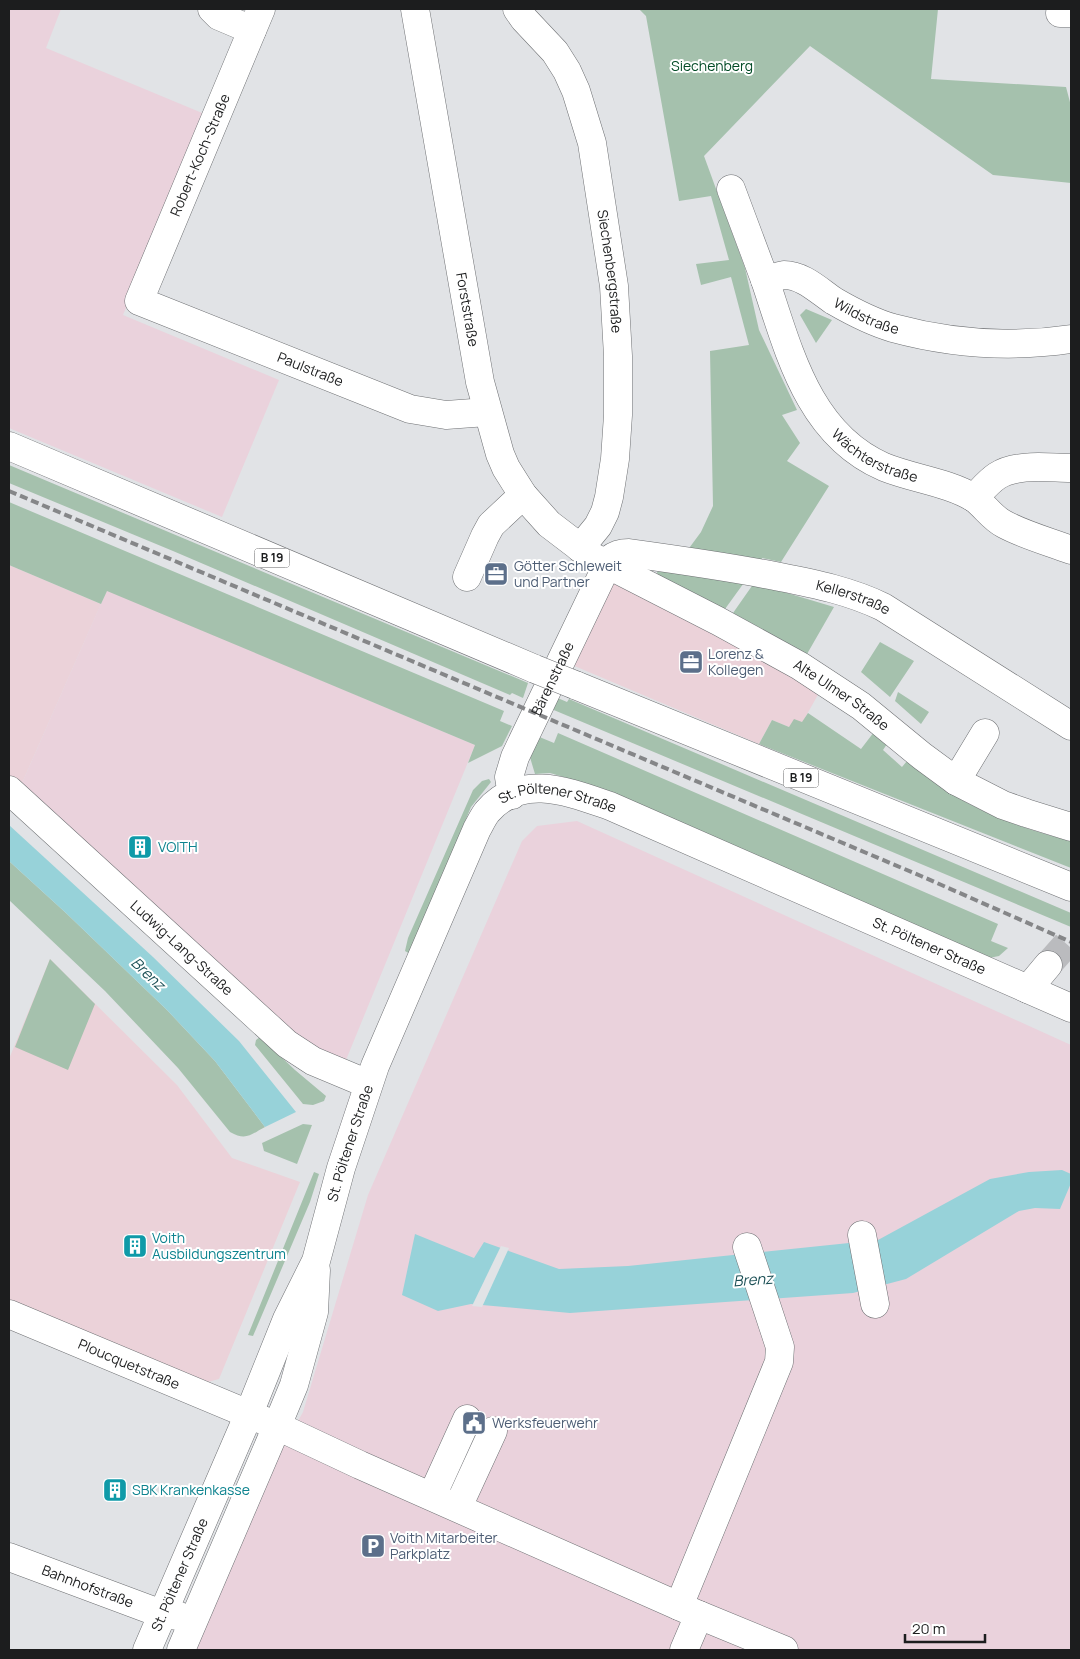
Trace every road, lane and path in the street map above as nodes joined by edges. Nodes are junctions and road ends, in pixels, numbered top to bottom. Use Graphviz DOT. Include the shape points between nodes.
graph roads {
  1 [pos="212,9"];
  2 [pos="415,9"];
  3 [pos="517,9"];
  4 [pos="256,19"];
  5 [pos="731,189"];
  6 [pos="765,280"];
  7 [pos="139,300"];
  8 [pos="1071,339"];
  9 [pos="487,412"];
  10 [pos="9,446"];
  11 [pos="1071,468"];
  12 [pos="523,495"];
  13 [pos="974,498"];
  14 [pos="580,548"];
  15 [pos="1071,550"];
  16 [pos="607,565"];
  17 [pos="467,577"];
  18 [pos="1071,726"];
  19 [pos="985,733"];
  20 [pos="956,781"];
  21 [pos="9,790"];
  22 [pos="512,795"];
  23 [pos="1071,827"];
  24 [pos="1071,887"];
  25 [pos="1048,965"];
  26 [pos="1028,989"];
  27 [pos="1071,1008"];
  28 [pos="368,1084"];
  29 [pos="862,1235"];
  30 [pos="747,1247"];
  31 [pos="316,1261"];
  32 [pos="875,1304"];
  33 [pos="9,1314"];
  34 [pos="248,1416"];
  35 [pos="277,1426"];
  36 [pos="438,1498"];
  37 [pos="9,1557"];
  38 [pos="689,1610"];
  39 [pos="197,1613"];
  40 [pos="162,1614"];
  41 [pos="147,1650"];
  42 [pos="181,1650"];
  43 [pos="684,1650"];
  44 [pos="784,1650"];
  1 -- 4 [label="street" via="219,16"];
  2 -- 9 [label="street, Forststraße"];
  3 -- 14 [label="street, Siechenbergstraße" via="555,52 576,91 592,143 614,286 618,356 615,459 605,512"];
  4 -- 7 [label="street, Robert-Koch-Straße"];
  5 -- 6 [label="street"];
  6 -- 8 [label="street, Wildstraße" via="784,275 798,278 866,318 963,343 1008,344"];
  6 -- 13 [label="street, Wächterstraße" via="807,392 839,436 885,467 962,491"];
  7 -- 9 [label="street, Paulstraße" via="410,409 446,415"];
  9 -- 12 [label="street, Forststraße" via="506,468"];
  10 -- 24 [label="street, B 19, bridge" via="535,669"];
  11 -- 13 [label="street" via="1006,471"];
  12 -- 14 [label="street, Forststraße" via="549,524"];
  12 -- 17 [label="street" via="491,525"];
  13 -- 15 [label="street" via="1004,524"];
  14 -- 16 [label="street, Forststraße"];
  16 -- 18 [label="street, Kellerstraße" via="615,555 629,553 753,572 861,597 883,607"];
  16 -- 20 [label="street, Alte Ulmer Straße" via="637,588 718,621 828,683"];
  16 -- 22 [label="street, Bärenstraße" via="513,763 509,777"];
  19 -- 20 [label="street"];
  20 -- 23 [label="street, Alte Ulmer Straße" via="1003,805"];
  21 -- 28 [label="street, Ludwig-Lang-Straße" via="287,1044 313,1061"];
  22 -- 26 [label="street, St. Pöltener Straße" via="527,789 546,788 567,791 610,806"];
  22 -- 28 [label="street, St. Pöltener Straße" via="487,812 477,829"];
  25 -- 26 [label="street"];
  26 -- 27 [label="street, St. Pöltener Straße"];
  28 -- 31 [label="street, St. Pöltener Straße"];
  29 -- 32 [label="street"];
  30 -- 38 [label="street" via="780,1348 779,1362"];
  31 -- 34 [label="street, St. Pöltener Straße" via="287,1319"];
  31 -- 35 [label="street, St. Pöltener Straße" via="314,1312 294,1384"];
  33 -- 34 [label="street, Ploucquetstraße"];
  34 -- 35 [label="street"];
  34 -- 40 [label="street, St. Pöltener Straße"];
  35 -- 36 [label="street"];
  35 -- 39 [label="street, St. Pöltener Straße"];
  36 -- 36 [label="street" via="473,1422"];
  36 -- 38 [label="street"];
  37 -- 40 [label="street, Bahnhofstraße"];
  38 -- 43 [label="street"];
  38 -- 44 [label="street"];
  39 -- 40 [label="street, Bahnhofstraße"];
  39 -- 42 [label="street, St. Pöltener Straße"];
  40 -- 41 [label="street, St. Pöltener Straße"];
}
